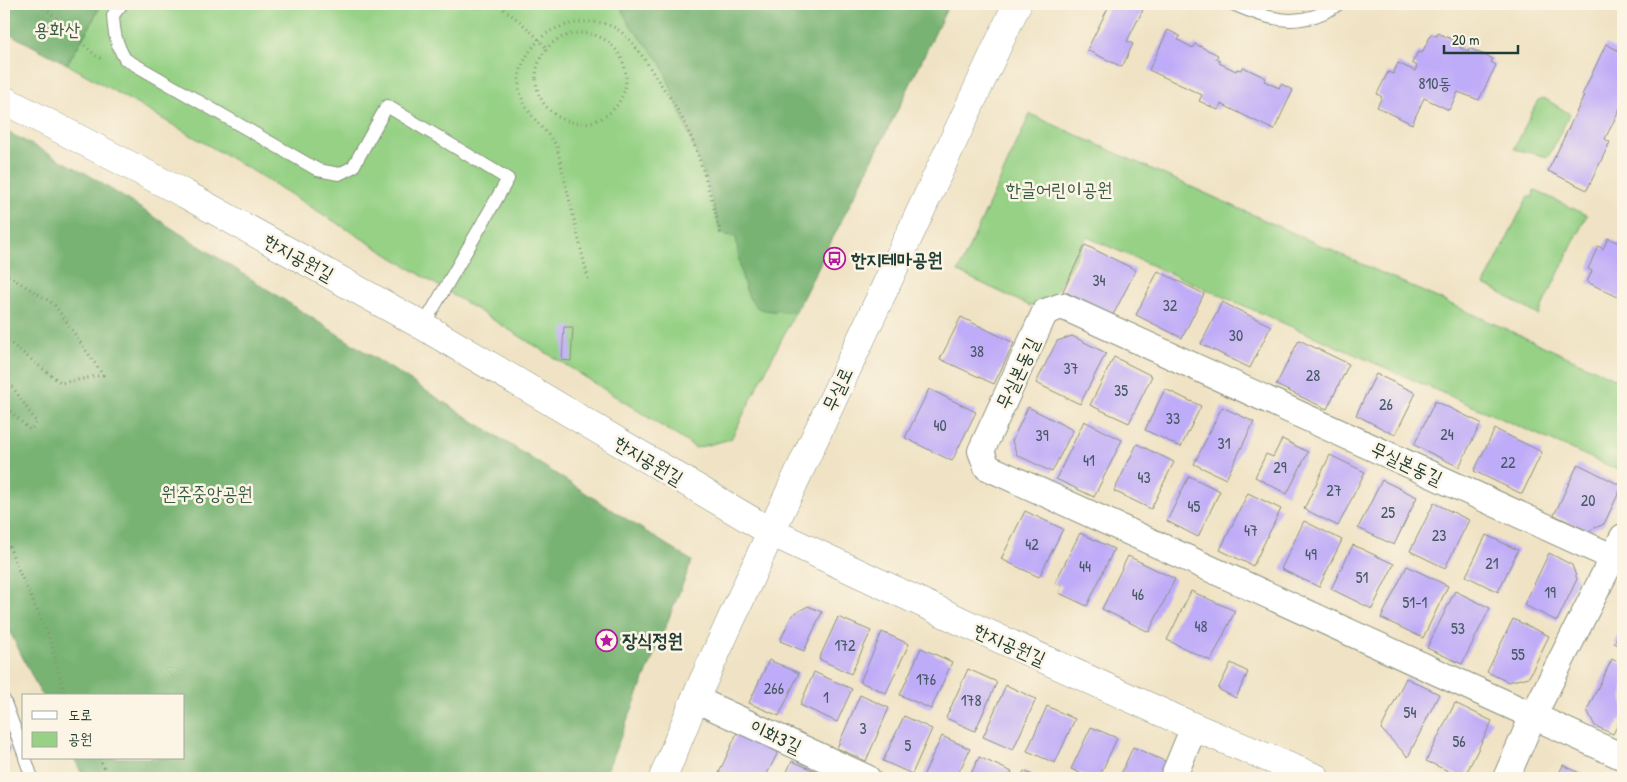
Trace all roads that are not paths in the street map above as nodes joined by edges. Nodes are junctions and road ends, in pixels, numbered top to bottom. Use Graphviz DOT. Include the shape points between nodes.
graph roads {
  1 [pos="122,4"];
  2 [pos="1018,4"];
  3 [pos="1233,4"];
  4 [pos="1339,4"];
  5 [pos="4,100"];
  6 [pos="423,326"];
  7 [pos="770,532"];
  8 [pos="1620,552"];
  9 [pos="694,699"];
  10 [pos="4,700"];
  11 [pos="1533,716"];
  12 [pos="1194,727"];
  13 [pos="22,749"];
  14 [pos="1623,757"];
  15 [pos="26,760"];
  16 [pos="860,777"];
  17 [pos="32,778"];
  18 [pos="663,778"];
  19 [pos="1174,778"];
  20 [pos="1316,778"];
  21 [pos="1506,778"];
  1 -- 6 [label="lane" via="113,15 114,35 125,59 318,170 339,174 353,167 387,106 508,179"];
  2 -- 7 [label="street, 무실로"];
  3 -- 4 [label="lane" via="1280,20 1297,20"];
  5 -- 6 [label="street, 한지공원길" via="185,194"];
  6 -- 7 [label="street, 한지공원길"];
  7 -- 9 [label="street, 무실로"];
  7 -- 12 [label="street, 한지공원길"];
  8 -- 11 [label="street"];
  8 -- 11 [label="street, 무실본동길" via="1062,306 1045,312 981,451 987,468"];
  9 -- 16 [label="street, 이화3길"];
  9 -- 18 [label="street, 무실로"];
  10 -- 13 [label="lane"];
  11 -- 14 [label="street, 무실본동길"];
  11 -- 21 [label="street"];
  12 -- 19 [label="street"];
  12 -- 20 [label="street, 한지공원길"];
  15 -- 17 [label="lane"];
}
